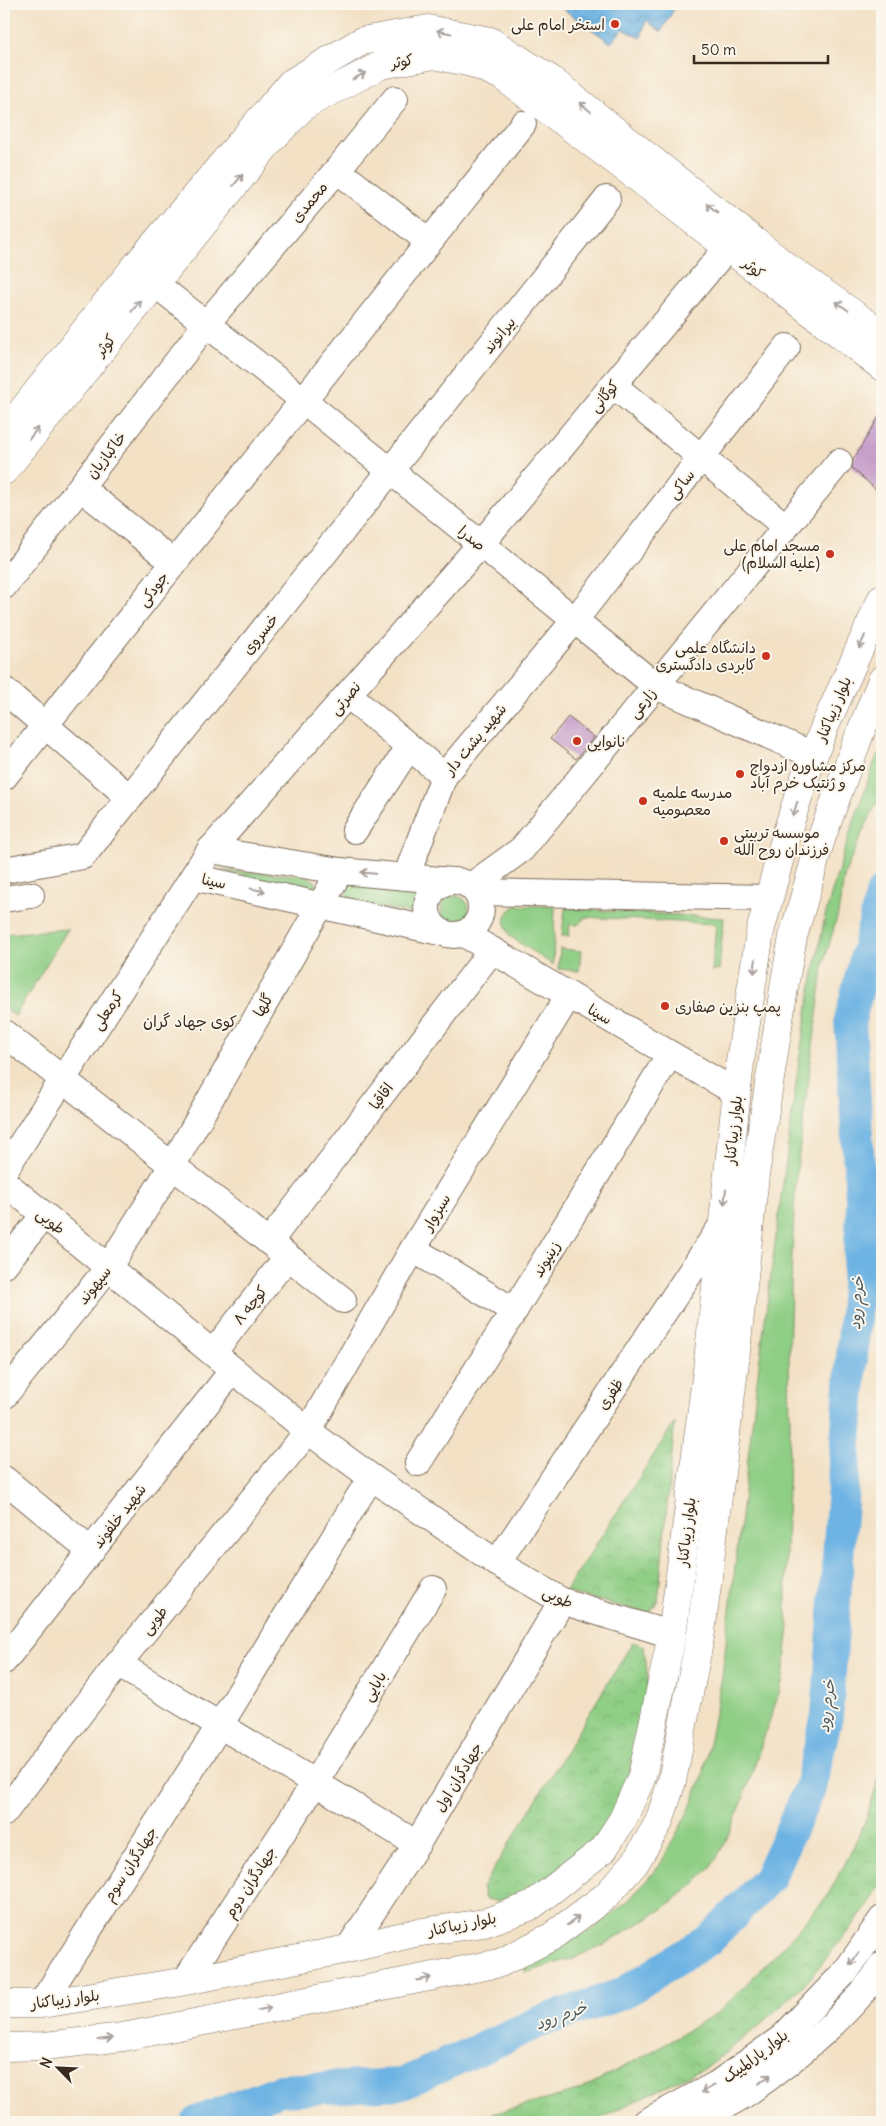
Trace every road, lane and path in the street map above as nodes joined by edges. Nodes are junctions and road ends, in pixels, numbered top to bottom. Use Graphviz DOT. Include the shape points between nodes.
graph roads {
  1 [pos="395,99"];
  2 [pos="522,124"];
  3 [pos="337,170"];
  4 [pos="658,179"];
  5 [pos="607,199"];
  6 [pos="428,241"];
  7 [pos="728,247"];
  8 [pos="144,276"];
  9 [pos="208,324"];
  10 [pos="882,334"];
  11 [pos="787,347"];
  12 [pos="881,365"];
  13 [pos="613,385"];
  14 [pos="303,400"];
  15 [pos="4,434"];
  16 [pos="701,458"];
  17 [pos="839,462"];
  18 [pos="390,470"];
  19 [pos="4,471"];
  20 [pos="81,488"];
  21 [pos="786,528"];
  22 [pos="480,545"];
  23 [pos="174,563"];
  24 [pos="4,586"];
  25 [pos="882,598"];
  26 [pos="576,620"];
  27 [pos="882,680"];
  28 [pos="656,686"];
  29 [pos="4,690"];
  30 [pos="348,695"];
  31 [pos="46,725"];
  32 [pos="409,747"];
  33 [pos="813,755"];
  34 [pos="444,776"];
  35 [pos="4,777"];
  36 [pos="130,798"];
  37 [pos="355,830"];
  38 [pos="210,850"];
  39 [pos="4,870"];
  40 [pos="340,870"];
  41 [pos="193,876"];
  42 [pos="406,877"];
  43 [pos="466,886"];
  44 [pos="31,895"];
  45 [pos="4,898"];
  46 [pos="769,898"];
  47 [pos="321,904"];
  48 [pos="760,932"];
  49 [pos="452,933"];
  50 [pos="793,937"];
  51 [pos="492,950"];
  52 [pos="569,995"];
  53 [pos="4,1033"];
  54 [pos="670,1054"];
  55 [pos="62,1080"];
  56 [pos="737,1093"];
  57 [pos="172,1166"];
  58 [pos="4,1171"];
  59 [pos="4,1182"];
  60 [pos="44,1216"];
  61 [pos="722,1225"];
  62 [pos="278,1249"];
  63 [pos="413,1249"];
  64 [pos="4,1265"];
  65 [pos="108,1268"];
  66 [pos="343,1300"];
  67 [pos="514,1311"];
  68 [pos="213,1353"];
  69 [pos="234,1370"];
  70 [pos="4,1396"];
  71 [pos="308,1431"];
  72 [pos="418,1462"];
  73 [pos="371,1477"];
  74 [pos="4,1479"];
  75 [pos="91,1551"];
  76 [pos="497,1563"];
  77 [pos="433,1589"];
  78 [pos="562,1601"];
  79 [pos="672,1635"];
  80 [pos="699,1642"];
  81 [pos="4,1661"];
  82 [pos="118,1664"];
  83 [pos="220,1725"];
  84 [pos="315,1783"];
  85 [pos="4,1809"];
  86 [pos="417,1844"];
  87 [pos="882,1919"];
  88 [pos="348,1949"];
  89 [pos="882,1965"];
  90 [pos="186,1981"];
  91 [pos="4,2004"];
  92 [pos="41,2004"];
  93 [pos="4,2047"];
  94 [pos="646,2122"];
  95 [pos="693,2122"];
  1 -- 3 [label="street"];
  2 -- 6 [label="street"];
  3 -- 6 [label="street, محمدی"];
  3 -- 9 [label="street, محمدی"];
  4 -- 7 [label="main road, کوثر"];
  4 -- 8 [label="main road, کوثر" via="550,79 490,41 428,29 362,41 291,83"];
  10 -- 4 [label="main road, کوثر, one-way"];
  5 -- 18 [label="street, بیرانوند"];
  6 -- 14 [label="street"];
  7 -- 12 [label="main road, کوثر"];
  7 -- 13 [label="street, کوگانی"];
  8 -- 9 [label="street, صدرا"];
  8 -- 15 [label="main road, کوثر"];
  19 -- 8 [label="main road, کوثر, one-way"];
  9 -- 14 [label="street, صدرا"];
  9 -- 20 [label="street, خاکبازیان"];
  11 -- 16 [label="street, ساکی"];
  13 -- 16 [label="street"];
  13 -- 22 [label="street, کوگانی"];
  14 -- 18 [label="street, صدرا"];
  14 -- 23 [label="street, جودکی"];
  16 -- 21 [label="street"];
  16 -- 26 [label="street, ساکی"];
  17 -- 21 [label="street, زارعی"];
  18 -- 22 [label="street, صدرا"];
  18 -- 36 [label="street, خسروی"];
  20 -- 23 [label="street"];
  20 -- 24 [label="street, خاکبازیان"];
  21 -- 28 [label="street, زارعی"];
  22 -- 26 [label="street, صدرا"];
  22 -- 30 [label="street, نصرتی"];
  23 -- 31 [label="street, جودکی"];
  25 -- 33 [label="main road, بلوار زیباکنار, one-way"];
  26 -- 28 [label="street, صدرا"];
  26 -- 34 [label="street, شهید پشت دار"];
  27 -- 50 [label="main road, بلوار زیباکنار" via="821,839"];
  28 -- 33 [label="street, صدرا"];
  28 -- 43 [label="street, زارعی" via="522,849"];
  29 -- 31 [label="street"];
  30 -- 32 [label="street"];
  30 -- 38 [label="street, نصرتی"];
  31 -- 35 [label="street, جودکی"];
  31 -- 36 [label="street"];
  32 -- 34 [label="street"];
  32 -- 37 [label="street"];
  33 -- 46 [label="main road, بلوار زیباکنار, one-way"];
  34 -- 42 [label="street, شهید پشت دار"];
  36 -- 39 [label="street, خسروی" via="83,856"];
  38 -- 40 [label="street"];
  38 -- 41 [label="street, کرمعلی"];
  42 -- 40 [label="street, one-way"];
  40 -- 47 [label="street, گلها"];
  41 -- 47 [label="street, سینا, one-way"];
  41 -- 55 [label="street, کرمعلی"];
  42 -- 43 [label="street"];
  43 -- 46 [label="street"];
  43 -- 49 [label="street" via="481,901 482,911 473,929"];
  43 -- 49 [label="street" via="440,884 427,903 432,924"];
  44 -- 45 [label="street"];
  46 -- 48 [label="main road, بلوار زیباکنار"];
  47 -- 49 [label="street, سینا"];
  47 -- 57 [label="street, گلها"];
  48 -- 50 [label="main road"];
  48 -- 56 [label="main road, بلوار زیباکنار, one-way"];
  49 -- 51 [label="street, سینا"];
  50 -- 80 [label="main road, بلوار زیباکنار" via="756,1166"];
  51 -- 52 [label="street, سینا"];
  51 -- 62 [label="street, اقاقیا"];
  52 -- 54 [label="street, سینا"];
  52 -- 63 [label="street, سبزوار"];
  53 -- 55 [label="street"];
  54 -- 56 [label="street, سینا"];
  54 -- 67 [label="street, زینیوند"];
  55 -- 57 [label="street"];
  55 -- 58 [label="street, کرمعلی"];
  56 -- 61 [label="main road, بلوار زیباکنار, one-way"];
  57 -- 62 [label="street"];
  57 -- 65 [label="street, سپهوند"];
  59 -- 60 [label="street, طوبی"];
  60 -- 64 [label="street"];
  60 -- 65 [label="street, طوبی"];
  61 -- 76 [label="street, ظفری"];
  61 -- 79 [label="main road, بلوار زیباکنار"];
  62 -- 66 [label="street"];
  62 -- 68 [label="street, کوچه ۸"];
  63 -- 67 [label="street"];
  63 -- 71 [label="street, سبزوار"];
  65 -- 68 [label="street, طوبی"];
  65 -- 70 [label="street, سپهوند"];
  67 -- 72 [label="street, زینیوند"];
  68 -- 69 [label="street, طوبی"];
  69 -- 71 [label="street, طوبی"];
  69 -- 75 [label="street, شهید خلفوند"];
  71 -- 73 [label="street, طوبی"];
  71 -- 82 [label="street, طوبی"];
  73 -- 76 [label="street, طوبی"];
  73 -- 83 [label="street, جهادگران سوم"];
  74 -- 75 [label="street"];
  75 -- 81 [label="street, شهید خلفوند"];
  76 -- 78 [label="street, طوبی"];
  77 -- 84 [label="street, بابایی"];
  78 -- 79 [label="street, طوبی"];
  78 -- 86 [label="street, جهادگران اول"];
  79 -- 80 [label="main road"];
  79 -- 88 [label="main road, بلوار زیباکنار" via="642,1776 623,1819 603,1850 530,1906 484,1923 415,1933"];
  93 -- 80 [label="main road, بلوار زیباکنار, one-way" via="45,2046 123,2036 427,1978 500,1963 551,1937 606,1896 634,1863 659,1822 672,1781"];
  82 -- 83 [label="street"];
  82 -- 85 [label="street, طوبی"];
  83 -- 84 [label="street"];
  83 -- 92 [label="street, جهادگران سوم"];
  84 -- 86 [label="street"];
  84 -- 90 [label="street, جهادگران دوم"];
  86 -- 88 [label="street, جهادگران اول"];
  87 -- 94 [label="street, بلوار پارالمپیک, one-way" via="846,1971 783,2037 717,2084"];
  88 -- 90 [label="main road, بلوار زیباکنار"];
  95 -- 89 [label="street, بلوار پارالمپیک, one-way" via="746,2094 811,2043 872,1984"];
  90 -- 92 [label="main road, بلوار زیباکنار"];
  91 -- 92 [label="main road, بلوار زیباکنار"];
}
